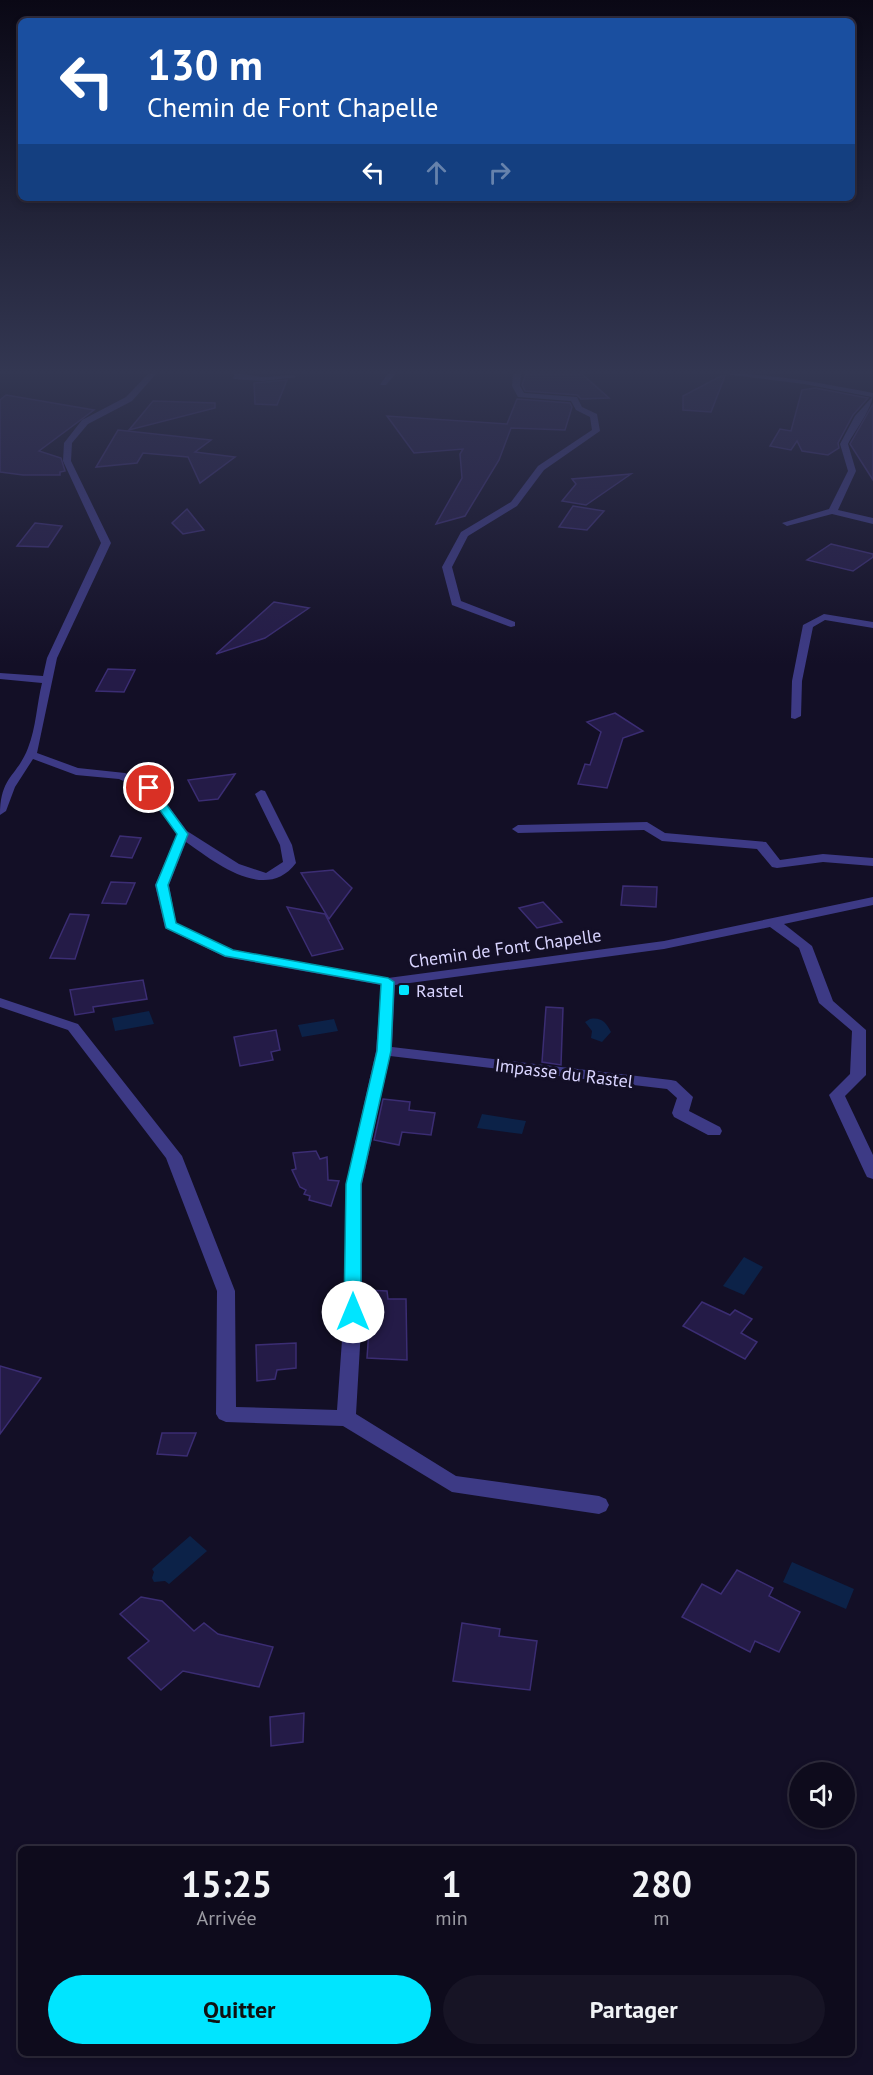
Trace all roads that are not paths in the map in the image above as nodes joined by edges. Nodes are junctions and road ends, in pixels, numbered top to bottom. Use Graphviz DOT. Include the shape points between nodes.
graph roads {
  1 [pos="71,470"];
  2 [pos="540,470"];
  3 [pos="852,470"];
  4 [pos="833,511"];
  5 [pos="873,521"];
  6 [pos="786,523"];
  7 [pos="511,624"];
  8 [pos="873,625"];
  9 [pos="0,676"];
  10 [pos="47,680"];
  11 [pos="795,716"];
  12 [pos="30,754"];
  13 [pos="261,794"];
  14 [pos="0,811"];
  15 [pos="518,829"];
  16 [pos="183,834"];
  17 [pos="873,862"];
  18 [pos="873,902"];
  19 [pos="771,921"];
  20 [pos="388,982"];
  21 [pos="0,1002"];
  22 [pos="384,1051"];
  23 [pos="714,1131"];
  24 [pos="873,1173"];
  25 [pos="346,1418"];
  26 [pos="600,1505"];
  1 -- 10 [label="street" via="106,543 51,658"];
  2 -- 7 [label="street" via="514,504 464,534 447,567 456,603"];
  3 -- 4 [label="street"];
  4 -- 5 [label="street"];
  4 -- 6 [label="street"];
  8 -- 11 [label="street" via="824,617 808,625"];
  9 -- 10 [label="street"];
  10 -- 12 [label="street"];
  12 -- 14 [label="street" via="9,787"];
  12 -- 16 [label="street" via="76,771 121,776 149,788"];
  13 -- 16 [label="street" via="286,845 290,864 280,873 266,877 240,870"];
  15 -- 17 [label="street" via="647,826 662,837 761,845 777,864 823,858"];
  16 -- 20 [label="street, Chemin de Font Chapelle" via="162,885 170,925 230,954"];
  18 -- 19 [label="street, Chemin de Font Chapelle"];
  19 -- 20 [label="street, Chemin de Font Chapelle" via="664,945"];
  19 -- 24 [label="street" via="805,946 826,1004 859,1029 858,1075 837,1095"];
  20 -- 22 [label="street"];
  21 -- 25 [label="street" via="73,1027 174,1156 226,1291 226,1414"];
  22 -- 23 [label="street, Impasse du Rastel" via="671,1085 685,1097 680,1113"];
  22 -- 25 [label="street" via="354,1184 353,1312"];
  25 -- 26 [label="street" via="452,1484"];
}
